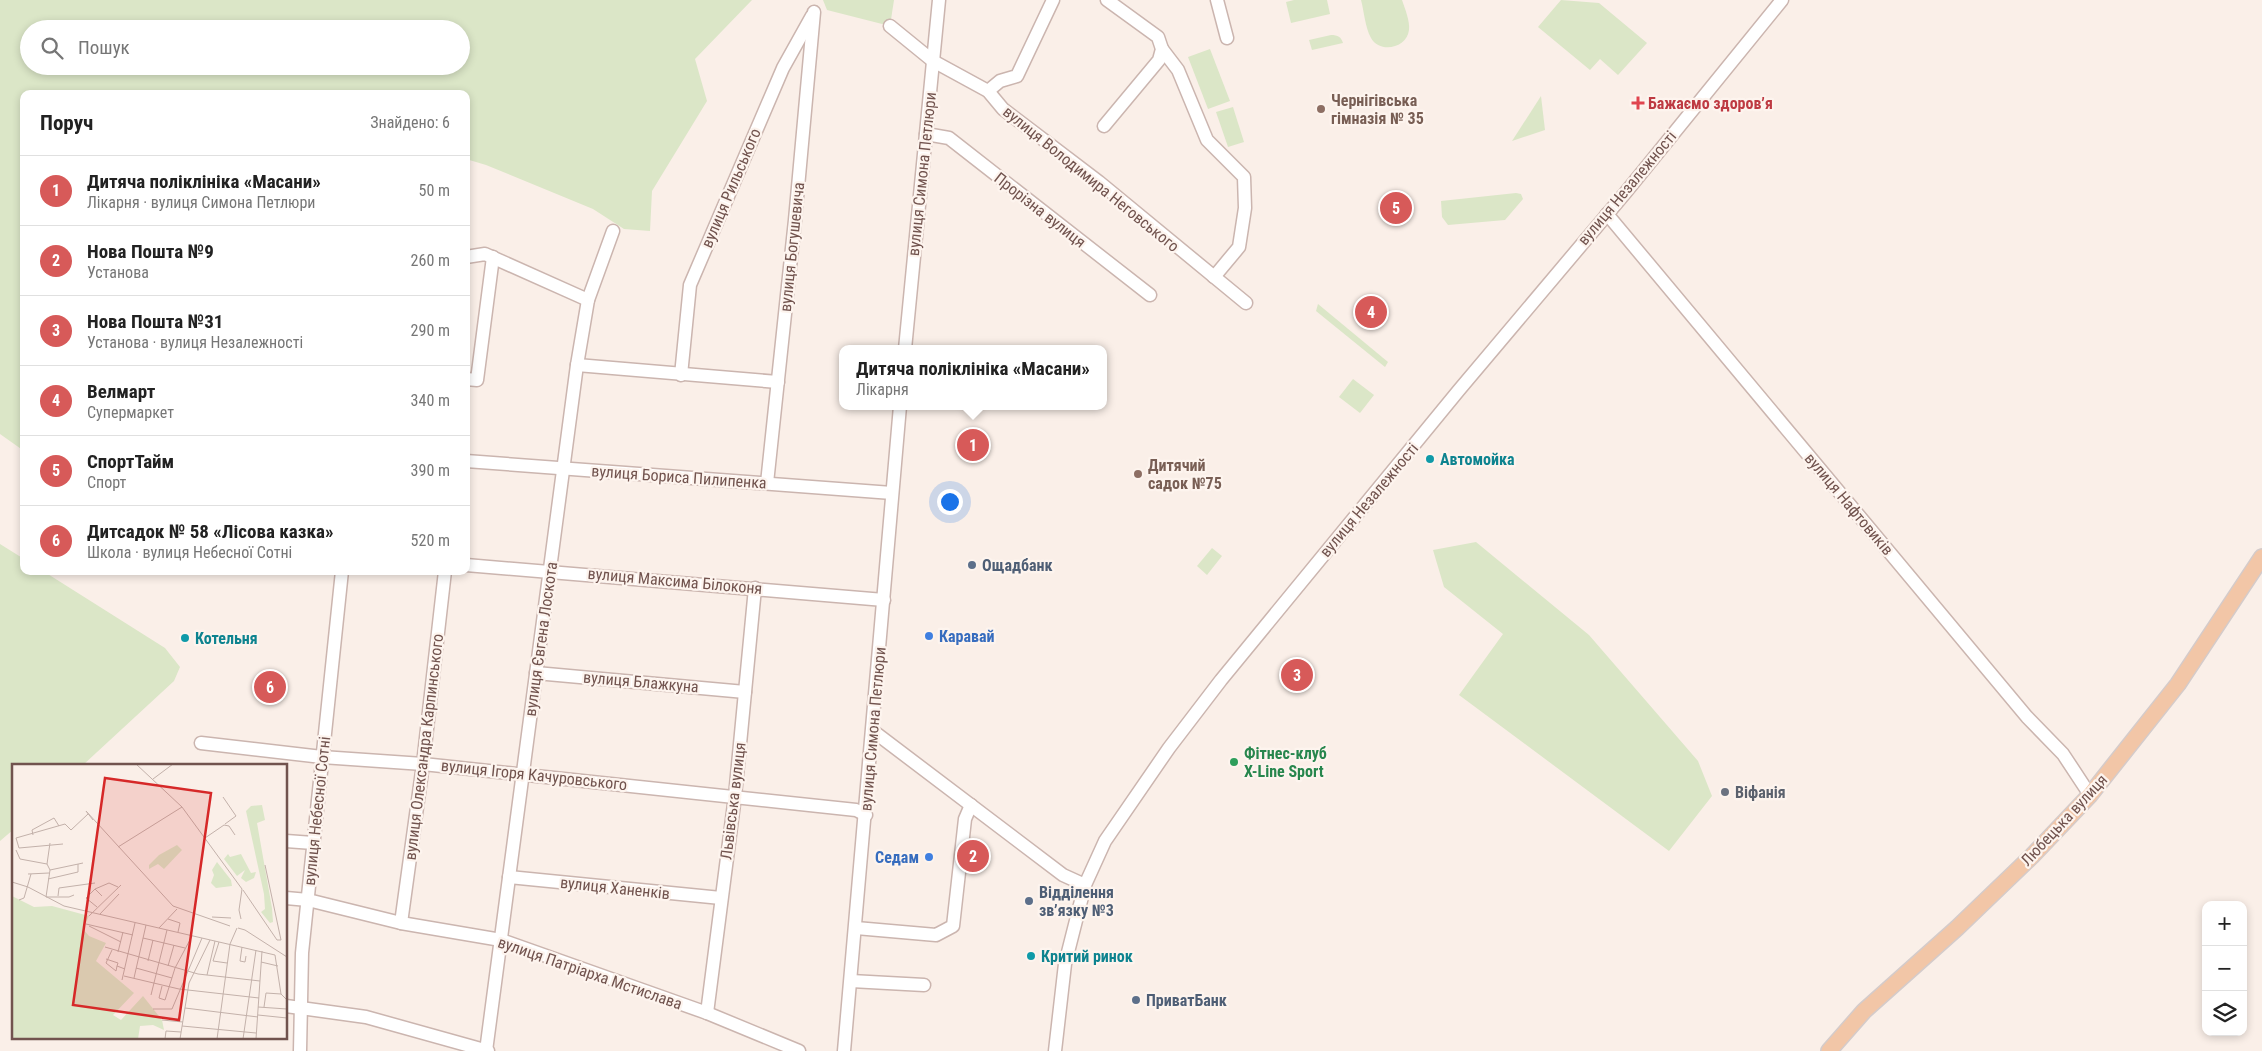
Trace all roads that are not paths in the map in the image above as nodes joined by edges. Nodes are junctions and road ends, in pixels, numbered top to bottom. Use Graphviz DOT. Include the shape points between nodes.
graph roads {
  1 [pos="939,0"];
  2 [pos="1053,0"];
  3 [pos="1107,0"];
  4 [pos="1217,0"];
  5 [pos="1782,0"];
  6 [pos="814,12"];
  7 [pos="890,26"];
  8 [pos="1227,38"];
  9 [pos="1162,49"];
  10 [pos="933,61"];
  11 [pos="988,91"];
  12 [pos="1104,126"];
  13 [pos="926,134"];
  14 [pos="1607,214"];
  15 [pos="613,231"];
  16 [pos="470,256"];
  17 [pos="493,257"];
  18 [pos="1214,277"];
  19 [pos="1150,295"];
  20 [pos="588,300"];
  21 [pos="1246,303"];
  22 [pos="906,345"];
  23 [pos="577,365"];
  24 [pos="681,375"];
  25 [pos="470,379"];
  26 [pos="778,382"];
  27 [pos="900,410"];
  28 [pos="470,461"];
  29 [pos="562,469"];
  30 [pos="767,483"];
  31 [pos="892,493"];
  32 [pos="2262,557"];
  33 [pos="470,565"];
  34 [pos="550,571"];
  35 [pos="342,575"];
  36 [pos="445,575"];
  37 [pos="755,588"];
  38 [pos="884,600"];
  39 [pos="536,673"];
  40 [pos="745,692"];
  41 [pos="873,731"];
  42 [pos="201,743"];
  43 [pos="322,757"];
  44 [pos="423,764"];
  45 [pos="523,774"];
  46 [pos="2090,795"];
  47 [pos="734,796"];
  48 [pos="971,805"];
  49 [pos="866,815"];
  50 [pos="288,841"];
  51 [pos="314,843"];
  52 [pos="509,877"];
  53 [pos="1085,885"];
  54 [pos="288,898"];
  55 [pos="721,898"];
  56 [pos="308,900"];
  57 [pos="401,923"];
  58 [pos="856,928"];
  59 [pos="501,940"];
  60 [pos="851,981"];
  61 [pos="924,985"];
  62 [pos="288,1006"];
  63 [pos="300,1008"];
  64 [pos="706,1013"];
  65 [pos="300,1051"];
  66 [pos="487,1051"];
  67 [pos="798,1051"];
  68 [pos="844,1051"];
  69 [pos="1055,1051"];
  70 [pos="1829,1051"];
  1 -- 10 [label="street, вулиця Симона Петлюри"];
  2 -- 11 [label="street" via="1017,76 1000,81"];
  3 -- 9 [label="street" via="1158,36"];
  4 -- 8 [label="street"];
  5 -- 14 [label="street, вулиця Незалежності"];
  6 -- 24 [label="street, вулиця Рильського" via="783,68 690,285"];
  6 -- 26 [label="street, вулиця Богушевича"];
  7 -- 10 [label="street, вулиця Володимира Неговського"];
  9 -- 12 [label="street" via="1159,60"];
  9 -- 18 [label="street" via="1178,70 1207,140 1244,177 1245,208 1239,247"];
  10 -- 11 [label="street, вулиця Володимира Неговського"];
  10 -- 13 [label="street, вулиця Симона Петлюри"];
  11 -- 18 [label="street, вулиця Володимира Неговського" via="1004,109"];
  13 -- 19 [label="street, Прорізна вулиця" via="949,138"];
  13 -- 22 [label="street, вулиця Симона Петлюри"];
  14 -- 46 [label="street, вулиця Нафтовиків" via="2027,717 2063,754"];
  14 -- 53 [label="street, вулиця Незалежності" via="1221,680 1169,748 1106,841"];
  15 -- 20 [label="street, вулиця Євгена Лоскота"];
  16 -- 17 [label="street" via="485,254"];
  17 -- 20 [label="street"];
  17 -- 25 [label="street" via="477,380"];
  18 -- 21 [label="street, вулиця Володимира Неговського"];
  20 -- 23 [label="street, вулиця Євгена Лоскота"];
  23 -- 24 [label="street"];
  23 -- 29 [label="street, вулиця Євгена Лоскота"];
  24 -- 26 [label="street"];
  26 -- 30 [label="street, вулиця Богушевича"];
  27 -- 31 [label="street, вулиця Симона Петлюри"];
  28 -- 29 [label="street, вулиця Бориса Пилипенка"];
  29 -- 30 [label="street, вулиця Бориса Пилипенка"];
  29 -- 34 [label="street, вулиця Євгена Лоскота"];
  30 -- 31 [label="street, вулиця Бориса Пилипенка"];
  31 -- 38 [label="street, вулиця Симона Петлюри"];
  32 -- 46 [label="main road, Любецька вулиця" via="2178,684"];
  33 -- 34 [label="street, вулиця Максима Білоконя"];
  34 -- 37 [label="street, вулиця Максима Білоконя"];
  34 -- 39 [label="street, вулиця Євгена Лоскота"];
  35 -- 43 [label="street, вулиця Небесної Сотні"];
  36 -- 44 [label="street, вулиця Олександра Карпинського"];
  37 -- 38 [label="street, вулиця Максима Білоконя"];
  37 -- 40 [label="street, Львівська вулиця"];
  38 -- 41 [label="street, вулиця Симона Петлюри"];
  39 -- 40 [label="street, вулиця Блажкуна"];
  39 -- 45 [label="street, вулиця Євгена Лоскота"];
  40 -- 47 [label="street, Львівська вулиця"];
  41 -- 48 [label="street"];
  41 -- 49 [label="street, вулиця Симона Петлюри"];
  42 -- 43 [label="street, вулиця Ігоря Качуровського"];
  43 -- 44 [label="street, вулиця Ігоря Качуровського"];
  43 -- 51 [label="street, вулиця Небесної Сотні"];
  44 -- 45 [label="street, вулиця Ігоря Качуровського"];
  44 -- 57 [label="street, вулиця Олександра Карпинського"];
  45 -- 47 [label="street, вулиця Ігоря Качуровського"];
  45 -- 52 [label="street, вулиця Євгена Лоскота"];
  46 -- 70 [label="main road, Любецька вулиця" via="1958,928 1864,1011"];
  47 -- 49 [label="street, вулиця Ігоря Качуровського" via="856,810"];
  47 -- 55 [label="street, Львівська вулиця"];
  48 -- 53 [label="street" via="1069,879"];
  48 -- 58 [label="street" via="965,819 953,926 936,935"];
  49 -- 58 [label="street, вулиця Симона Петлюри"];
  50 -- 51 [label="street"];
  51 -- 56 [label="street, вулиця Небесної Сотні"];
  52 -- 55 [label="street, вулиця Ханенків"];
  52 -- 59 [label="street, вулиця Євгена Лоскота"];
  53 -- 69 [label="street, вулиця Незалежності" via="1065,964"];
  54 -- 56 [label="street, вулиця Патріарха Мстислава"];
  55 -- 64 [label="street, Львівська вулиця"];
  56 -- 57 [label="street, вулиця Патріарха Мстислава"];
  56 -- 63 [label="street, вулиця Небесної Сотні"];
  57 -- 59 [label="street, вулиця Патріарха Мстислава"];
  58 -- 60 [label="street, вулиця Симона Петлюри"];
  59 -- 64 [label="street, вулиця Патріарха Мстислава"];
  59 -- 66 [label="street, вулиця Євгена Лоскота"];
  60 -- 61 [label="street"];
  60 -- 68 [label="street, вулиця Симона Петлюри"];
  62 -- 63 [label="street"];
  63 -- 65 [label="street, вулиця Небесної Сотні"];
  63 -- 66 [label="street" via="366,1017"];
  64 -- 67 [label="street, вулиця Патріарха Мстислава"];
}
